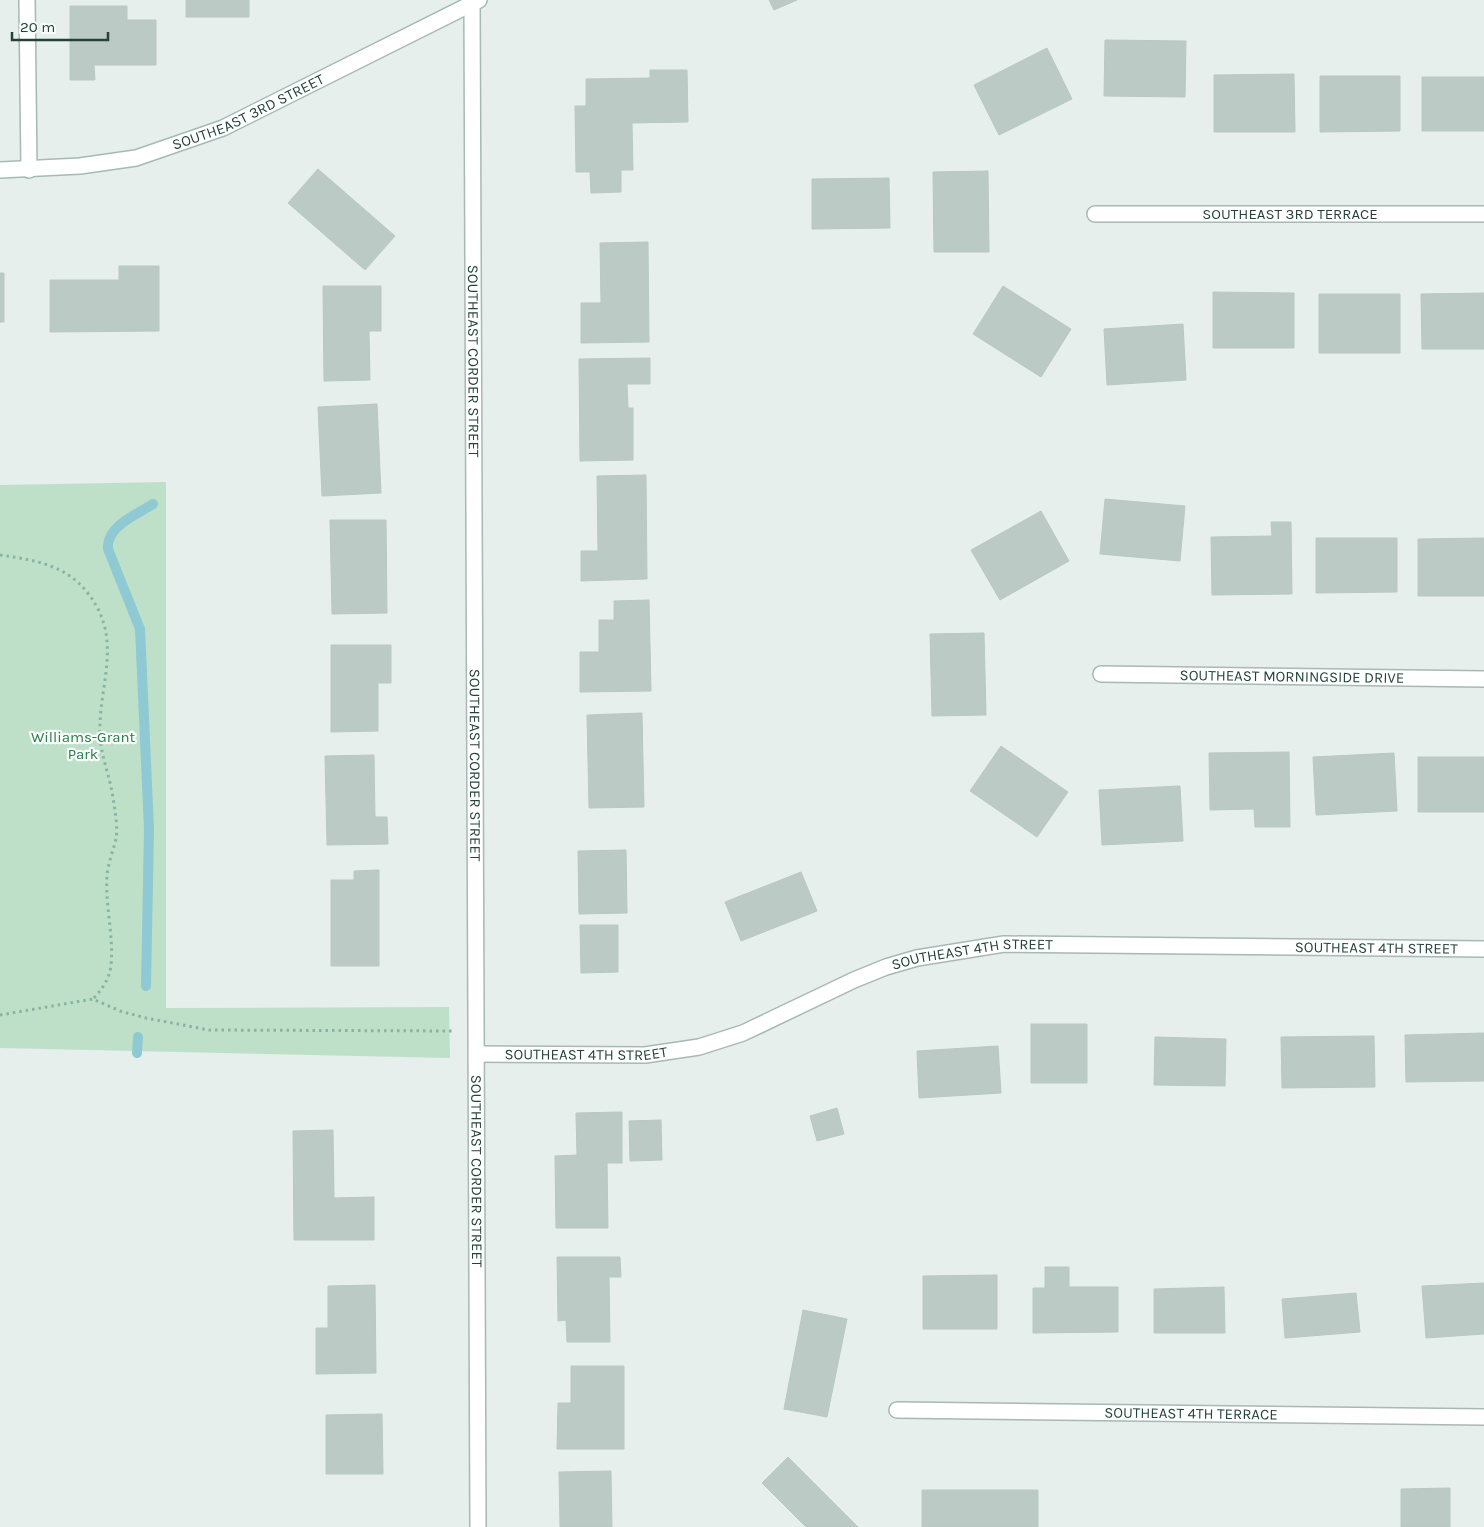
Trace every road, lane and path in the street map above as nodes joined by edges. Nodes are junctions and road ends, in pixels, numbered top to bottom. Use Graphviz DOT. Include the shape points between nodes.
graph roads {
  1 [pos="27,0"];
  2 [pos="476,2"];
  3 [pos="0,170"];
  4 [pos="29,170"];
  5 [pos="1095,214"];
  6 [pos="1484,214"];
  7 [pos="0,556"];
  8 [pos="1101,674"];
  9 [pos="1484,679"];
  10 [pos="1484,949"];
  11 [pos="93,999"];
  12 [pos="0,1015"];
  13 [pos="475,1031"];
  14 [pos="477,1054"];
  15 [pos="897,1410"];
  16 [pos="1484,1417"];
  17 [pos="478,1527"];
  1 -- 4 [label="street"];
  2 -- 4 [label="street, SOUTHEAST 3RD STREET" via="222,128 136,158"];
  2 -- 13 [label="street, SOUTHEAST CORDER STREET"];
  3 -- 4 [label="street, SOUTHEAST 3RD STREET"];
  5 -- 6 [label="street, SOUTHEAST 3RD TERRACE"];
  7 -- 11 [label="path" via="60,568 88,594 108,634 100,736 113,797 116,839 107,876 110,967 104,987"];
  8 -- 9 [label="street, SOUTHEAST MORNINGSIDE DRIVE"];
  10 -- 14 [label="street, SOUTHEAST 4TH STREET" via="1004,944 917,958 886,967 743,1033 699,1047 645,1055"];
  11 -- 12 [label="path"];
  11 -- 13 [label="path" via="128,1013 209,1030"];
  13 -- 14 [label="street, SOUTHEAST CORDER STREET"];
  14 -- 17 [label="street, SOUTHEAST CORDER STREET"];
  15 -- 16 [label="street, SOUTHEAST 4TH TERRACE"];
}
